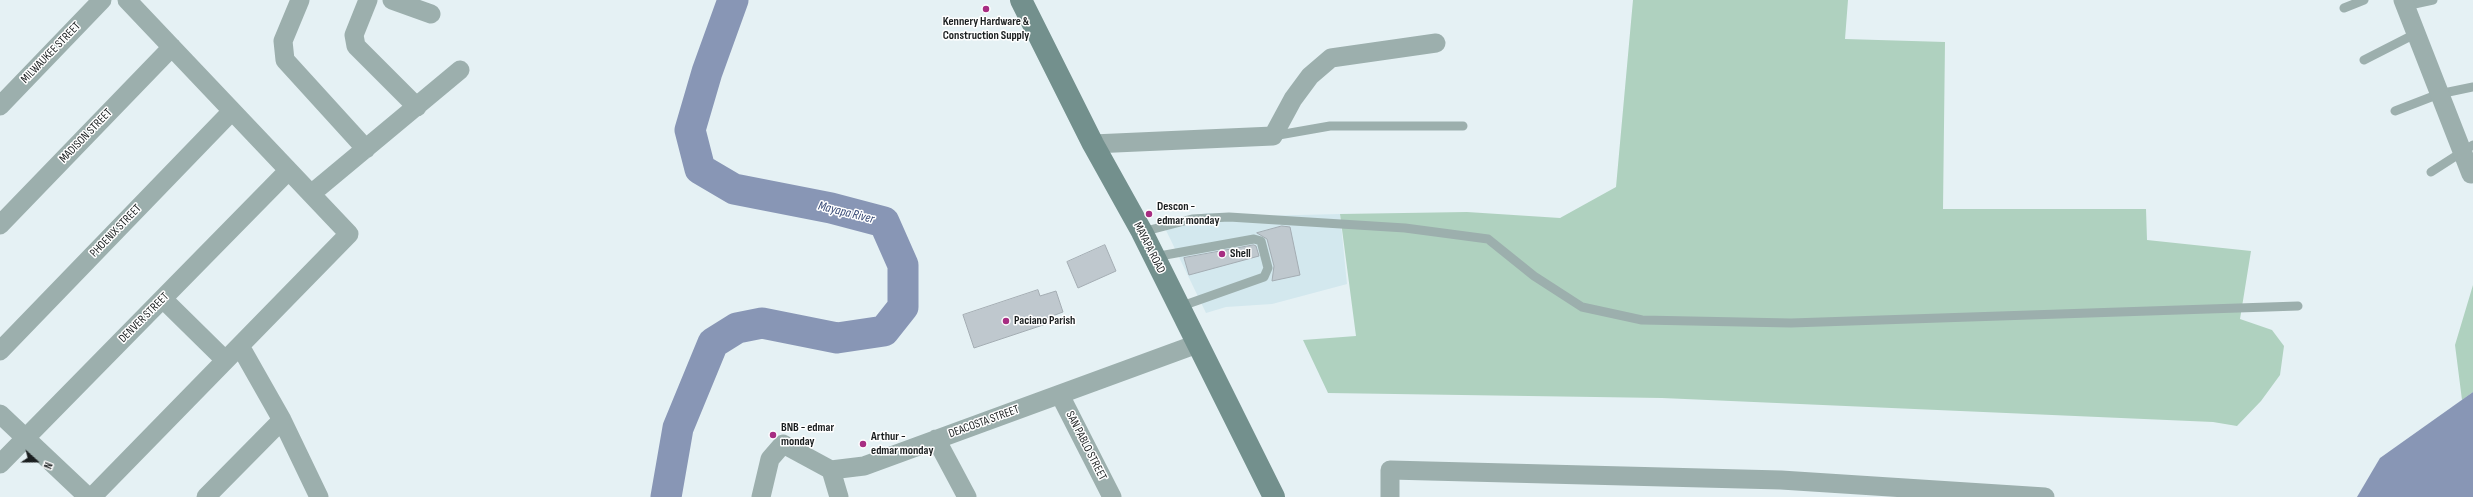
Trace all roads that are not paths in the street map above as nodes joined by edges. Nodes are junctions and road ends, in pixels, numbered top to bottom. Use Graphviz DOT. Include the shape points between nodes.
graph roads {
  1 [pos="102,0"];
  2 [pos="127,0"];
  3 [pos="300,0"];
  4 [pos="368,0"];
  5 [pos="392,0"];
  6 [pos="1021,0"];
  7 [pos="2364,0"];
  8 [pos="2434,0"];
  9 [pos="2404,3"];
  10 [pos="2344,8"];
  11 [pos="431,14"];
  12 [pos="2415,34"];
  13 [pos="1436,43"];
  14 [pos="172,47"];
  15 [pos="2364,60"];
  16 [pos="460,70"];
  17 [pos="2473,87"];
  18 [pos="2439,94"];
  19 [pos="0,106"];
  20 [pos="417,107"];
  21 [pos="232,111"];
  22 [pos="2395,111"];
  23 [pos="1463,126"];
  24 [pos="1273,136"];
  25 [pos="1093,144"];
  26 [pos="2467,148"];
  27 [pos="366,149"];
  28 [pos="288,171"];
  29 [pos="2431,172"];
  30 [pos="2470,174"];
  31 [pos="311,194"];
  32 [pos="0,225"];
  33 [pos="1142,232"];
  34 [pos="1154,257"];
  35 [pos="163,299"];
  36 [pos="2298,306"];
  37 [pos="1179,307"];
  38 [pos="1197,344"];
  39 [pos="240,346"];
  40 [pos="0,351"];
  41 [pos="225,360"];
  42 [pos="1060,394"];
  43 [pos="0,414"];
  44 [pos="282,420"];
  45 [pos="25,438"];
  46 [pos="936,439"];
  47 [pos="0,464"];
  48 [pos="831,470"];
  49 [pos="88,497"];
  50 [pos="92,497"];
  51 [pos="206,497"];
  52 [pos="319,497"];
  53 [pos="761,497"];
  54 [pos="838,497"];
  55 [pos="966,497"];
  56 [pos="1112,497"];
  57 [pos="1274,497"];
  58 [pos="1390,497"];
  59 [pos="2044,497"];
  1 -- 19 [label="street, MILWAUKEE STREET"];
  2 -- 14 [label="street"];
  3 -- 27 [label="street" via="283,41 284,60"];
  4 -- 20 [label="street" via="354,35 356,46"];
  5 -- 11 [label="street"];
  6 -- 25 [label="main road, MAYAPA ROAD"];
  7 -- 10 [label="lane"];
  8 -- 9 [label="lane"];
  9 -- 12 [label="street"];
  12 -- 15 [label="lane"];
  12 -- 18 [label="street"];
  13 -- 24 [label="street" via="1331,58 1310,76 1293,99"];
  14 -- 21 [label="street"];
  14 -- 32 [label="street, MADISON STREET"];
  16 -- 20 [label="street"];
  17 -- 18 [label="lane"];
  18 -- 22 [label="lane"];
  18 -- 26 [label="street"];
  20 -- 27 [label="street"];
  21 -- 28 [label="street"];
  21 -- 40 [label="street, PHOENIX STREET"];
  23 -- 24 [label="lane" via="1330,126"];
  24 -- 25 [label="street"];
  25 -- 33 [label="main road, MAYAPA ROAD"];
  26 -- 29 [label="lane"];
  26 -- 30 [label="street"];
  27 -- 31 [label="street"];
  28 -- 31 [label="street"];
  28 -- 35 [label="street, DENVER STREET"];
  31 -- 39 [label="street" via="349,234"];
  33 -- 34 [label="main road, MAYAPA ROAD"];
  33 -- 36 [label="lane" via="1192,219 1229,217 1405,228 1488,239 1534,276 1582,307 1642,320 1791,323"];
  34 -- 37 [label="main road, MAYAPA ROAD"];
  34 -- 37 [label="lane" via="1254,239 1261,241 1268,268 1264,277"];
  35 -- 41 [label="street"];
  35 -- 45 [label="street, DENVER STREET"];
  37 -- 38 [label="main road, MAYAPA ROAD"];
  38 -- 42 [label="street, DEACOSTA STREET"];
  38 -- 57 [label="main road, MAYAPA ROAD"];
  39 -- 41 [label="street"];
  39 -- 44 [label="street"];
  41 -- 50 [label="street"];
  42 -- 46 [label="street, DEACOSTA STREET"];
  42 -- 56 [label="street, SAN PABLO STREET"];
  43 -- 45 [label="street"];
  44 -- 51 [label="street"];
  44 -- 52 [label="street"];
  45 -- 47 [label="street, DENVER STREET"];
  45 -- 49 [label="street"];
  46 -- 48 [label="street, DEACOSTA STREET" via="864,466"];
  46 -- 55 [label="street"];
  48 -- 53 [label="street" via="783,444 770,459"];
  48 -- 54 [label="street"];
  58 -- 59 [label="street" via="1390,470 1780,480"];
}
